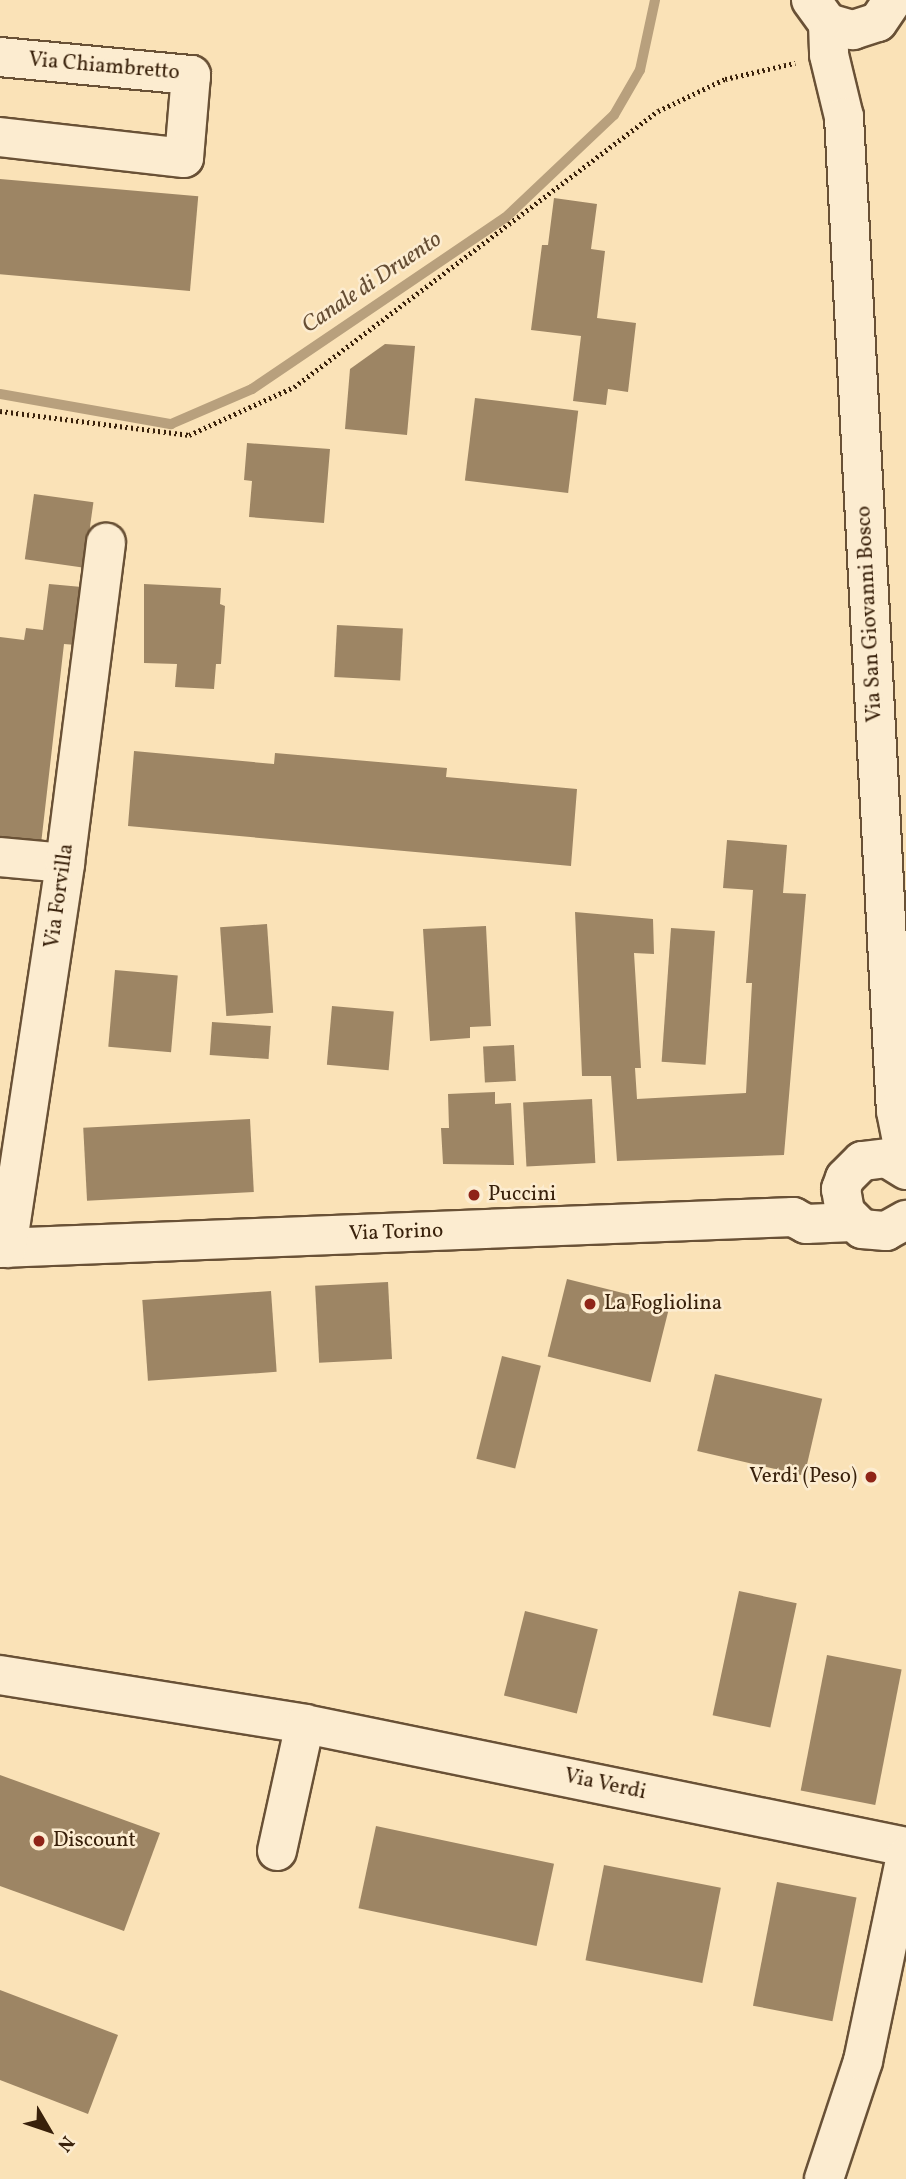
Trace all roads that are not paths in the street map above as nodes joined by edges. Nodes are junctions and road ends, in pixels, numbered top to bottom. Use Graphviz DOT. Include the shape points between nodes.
graph roads {
  1 [pos="886,18"];
  2 [pos="822,26"];
  3 [pos="0,57"];
  4 [pos="844,117"];
  5 [pos="0,137"];
  6 [pos="106,543"];
  7 [pos="0,857"];
  8 [pos="65,863"];
  9 [pos="896,1111"];
  10 [pos="906,1161"];
  11 [pos="853,1169"];
  12 [pos="906,1170"];
  13 [pos="793,1217"];
  14 [pos="888,1233"];
  15 [pos="3,1248"];
  16 [pos="0,1675"];
  17 [pos="305,1724"];
  18 [pos="906,1847"];
  19 [pos="277,1851"];
  20 [pos="906,1856"];
  21 [pos="824,2179"];
  1 -- 2 [label="street" via="840,29"];
  1 -- 4 [label="street, Via San Giovanni Bosco"];
  2 -- 4 [label="street, Via San Giovanni Bosco"];
  3 -- 5 [label="street, Via Chiambretto" via="191,75 184,158"];
  4 -- 9 [label="street, Via San Giovanni Bosco"];
  6 -- 8 [label="street, Via Forvilla"];
  7 -- 8 [label="street"];
  8 -- 15 [label="street, Via Forvilla"];
  9 -- 10 [label="street, Via San Giovanni Bosco"];
  9 -- 11 [label="street"];
  11 -- 12 [label="street" via="887,1158"];
  11 -- 13 [label="street"];
  11 -- 14 [label="street" via="841,1201"];
  13 -- 14 [label="street, Via Torino" via="806,1224"];
  13 -- 15 [label="street, Via Torino"];
  16 -- 17 [label="street, Via Verdi"];
  17 -- 18 [label="street, Via Verdi"];
  17 -- 19 [label="street"];
  20 -- 21 [label="street" via="863,2061"];
}
